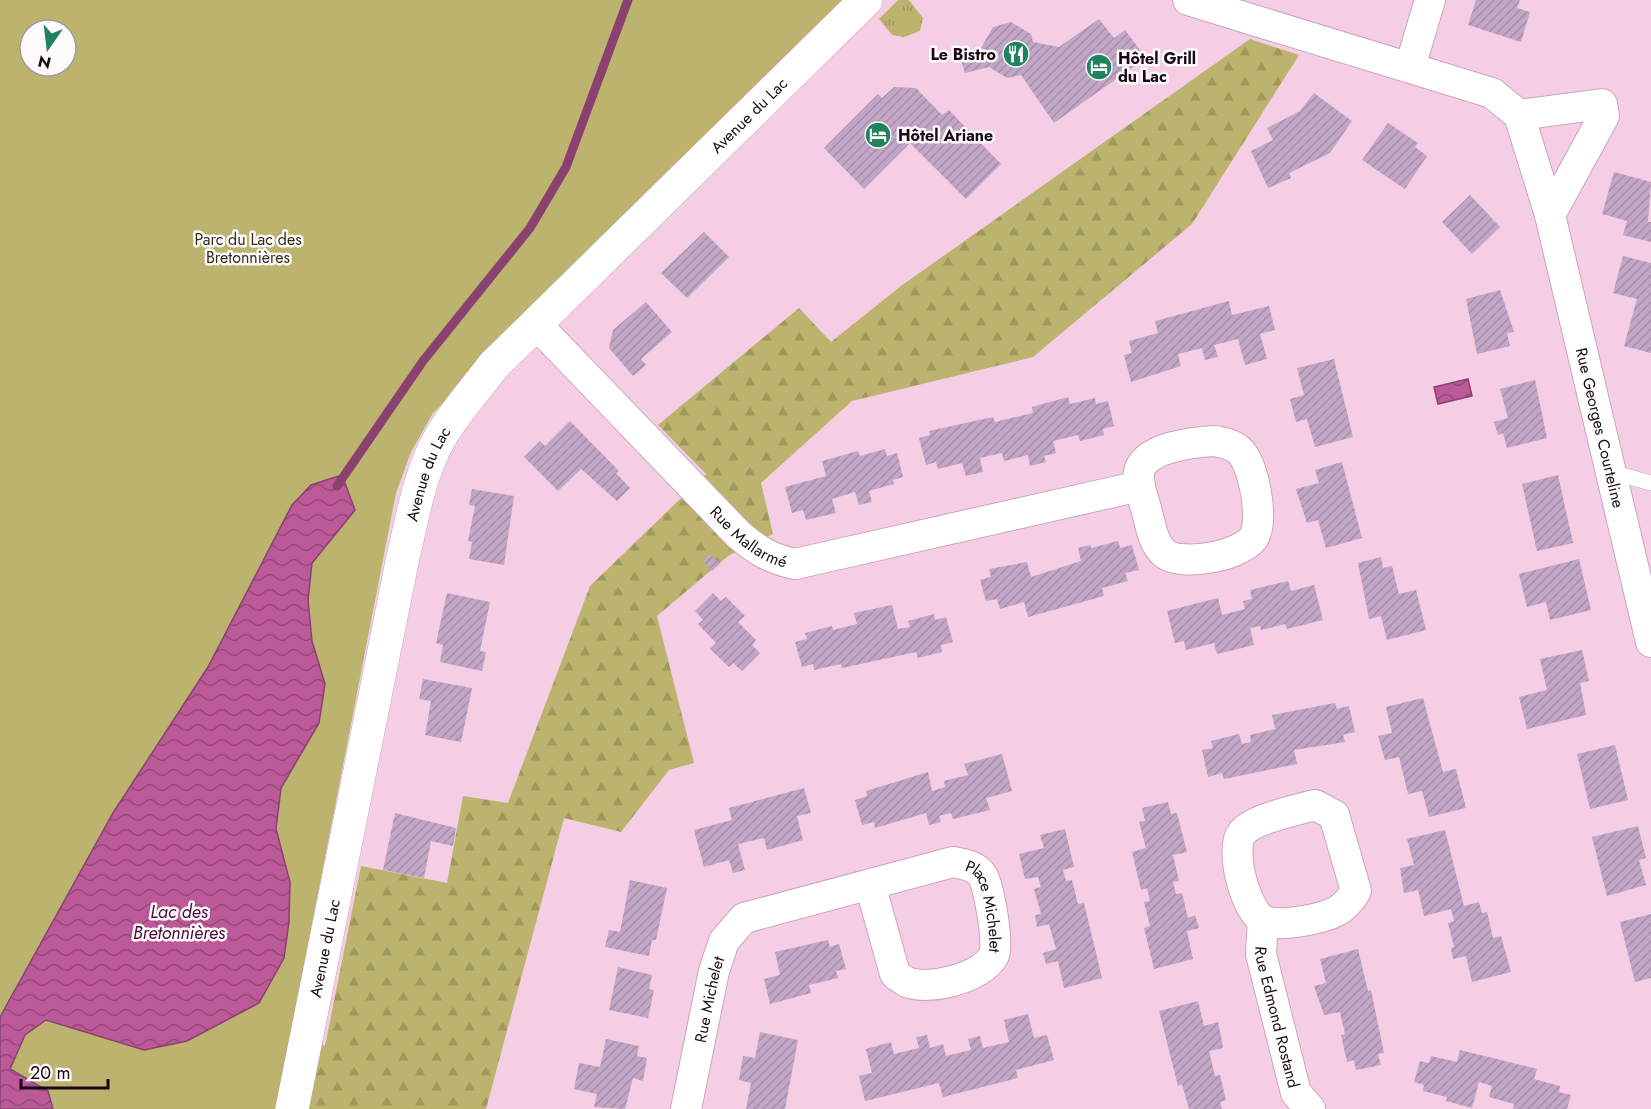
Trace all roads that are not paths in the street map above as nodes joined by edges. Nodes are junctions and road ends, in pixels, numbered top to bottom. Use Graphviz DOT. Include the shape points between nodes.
graph roads {
  1 [pos="866,0"];
  2 [pos="1188,0"];
  3 [pos="1430,0"];
  4 [pos="1410,67"];
  5 [pos="1519,115"];
  6 [pos="1550,215"];
  7 [pos="536,324"];
  8 [pos="1611,472"];
  9 [pos="1651,483"];
  10 [pos="1140,486"];
  11 [pos="1649,625"];
  12 [pos="870,884"];
  13 [pos="1263,920"];
  14 [pos="292,1109"];
  15 [pos="686,1109"];
  16 [pos="1310,1109"];
  1 -- 7 [label="street, Avenue du Lac"];
  2 -- 4 [label="street"];
  3 -- 4 [label="street"];
  4 -- 5 [label="street" via="1492,93"];
  5 -- 6 [label="street, Rue Georges Courteline"];
  5 -- 6 [label="street" via="1602,104 1604,116"];
  6 -- 8 [label="street, Rue Georges Courteline"];
  7 -- 10 [label="street, Rue Mallarmé" via="738,534 766,557 780,561 795,564"];
  7 -- 14 [label="street, Avenue du Lac" via="494,365 448,426 430,457 418,494"];
  8 -- 9 [label="lane"];
  8 -- 11 [label="street, Rue Georges Courteline"];
  10 -- 10 [label="street" via="1139,471 1144,461 1158,452 1194,442 1228,443 1240,452 1255,486 1256,534 1242,546 1197,562 1167,556 1157,547"];
  12 -- 12 [label="street, Place Michelet" via="953,862 971,866 982,875 996,936 994,955 967,978 936,984 908,983 896,974"];
  12 -- 15 [label="street, Rue Michelet" via="744,918 724,941 714,971"];
  13 -- 13 [label="street" via="1251,909 1238,863 1237,842 1242,831 1315,805 1334,815 1356,891 1350,902 1337,912 1286,924"];
  13 -- 16 [label="street, Rue Edmond Rostand" via="1261,954 1296,1093"];
}
